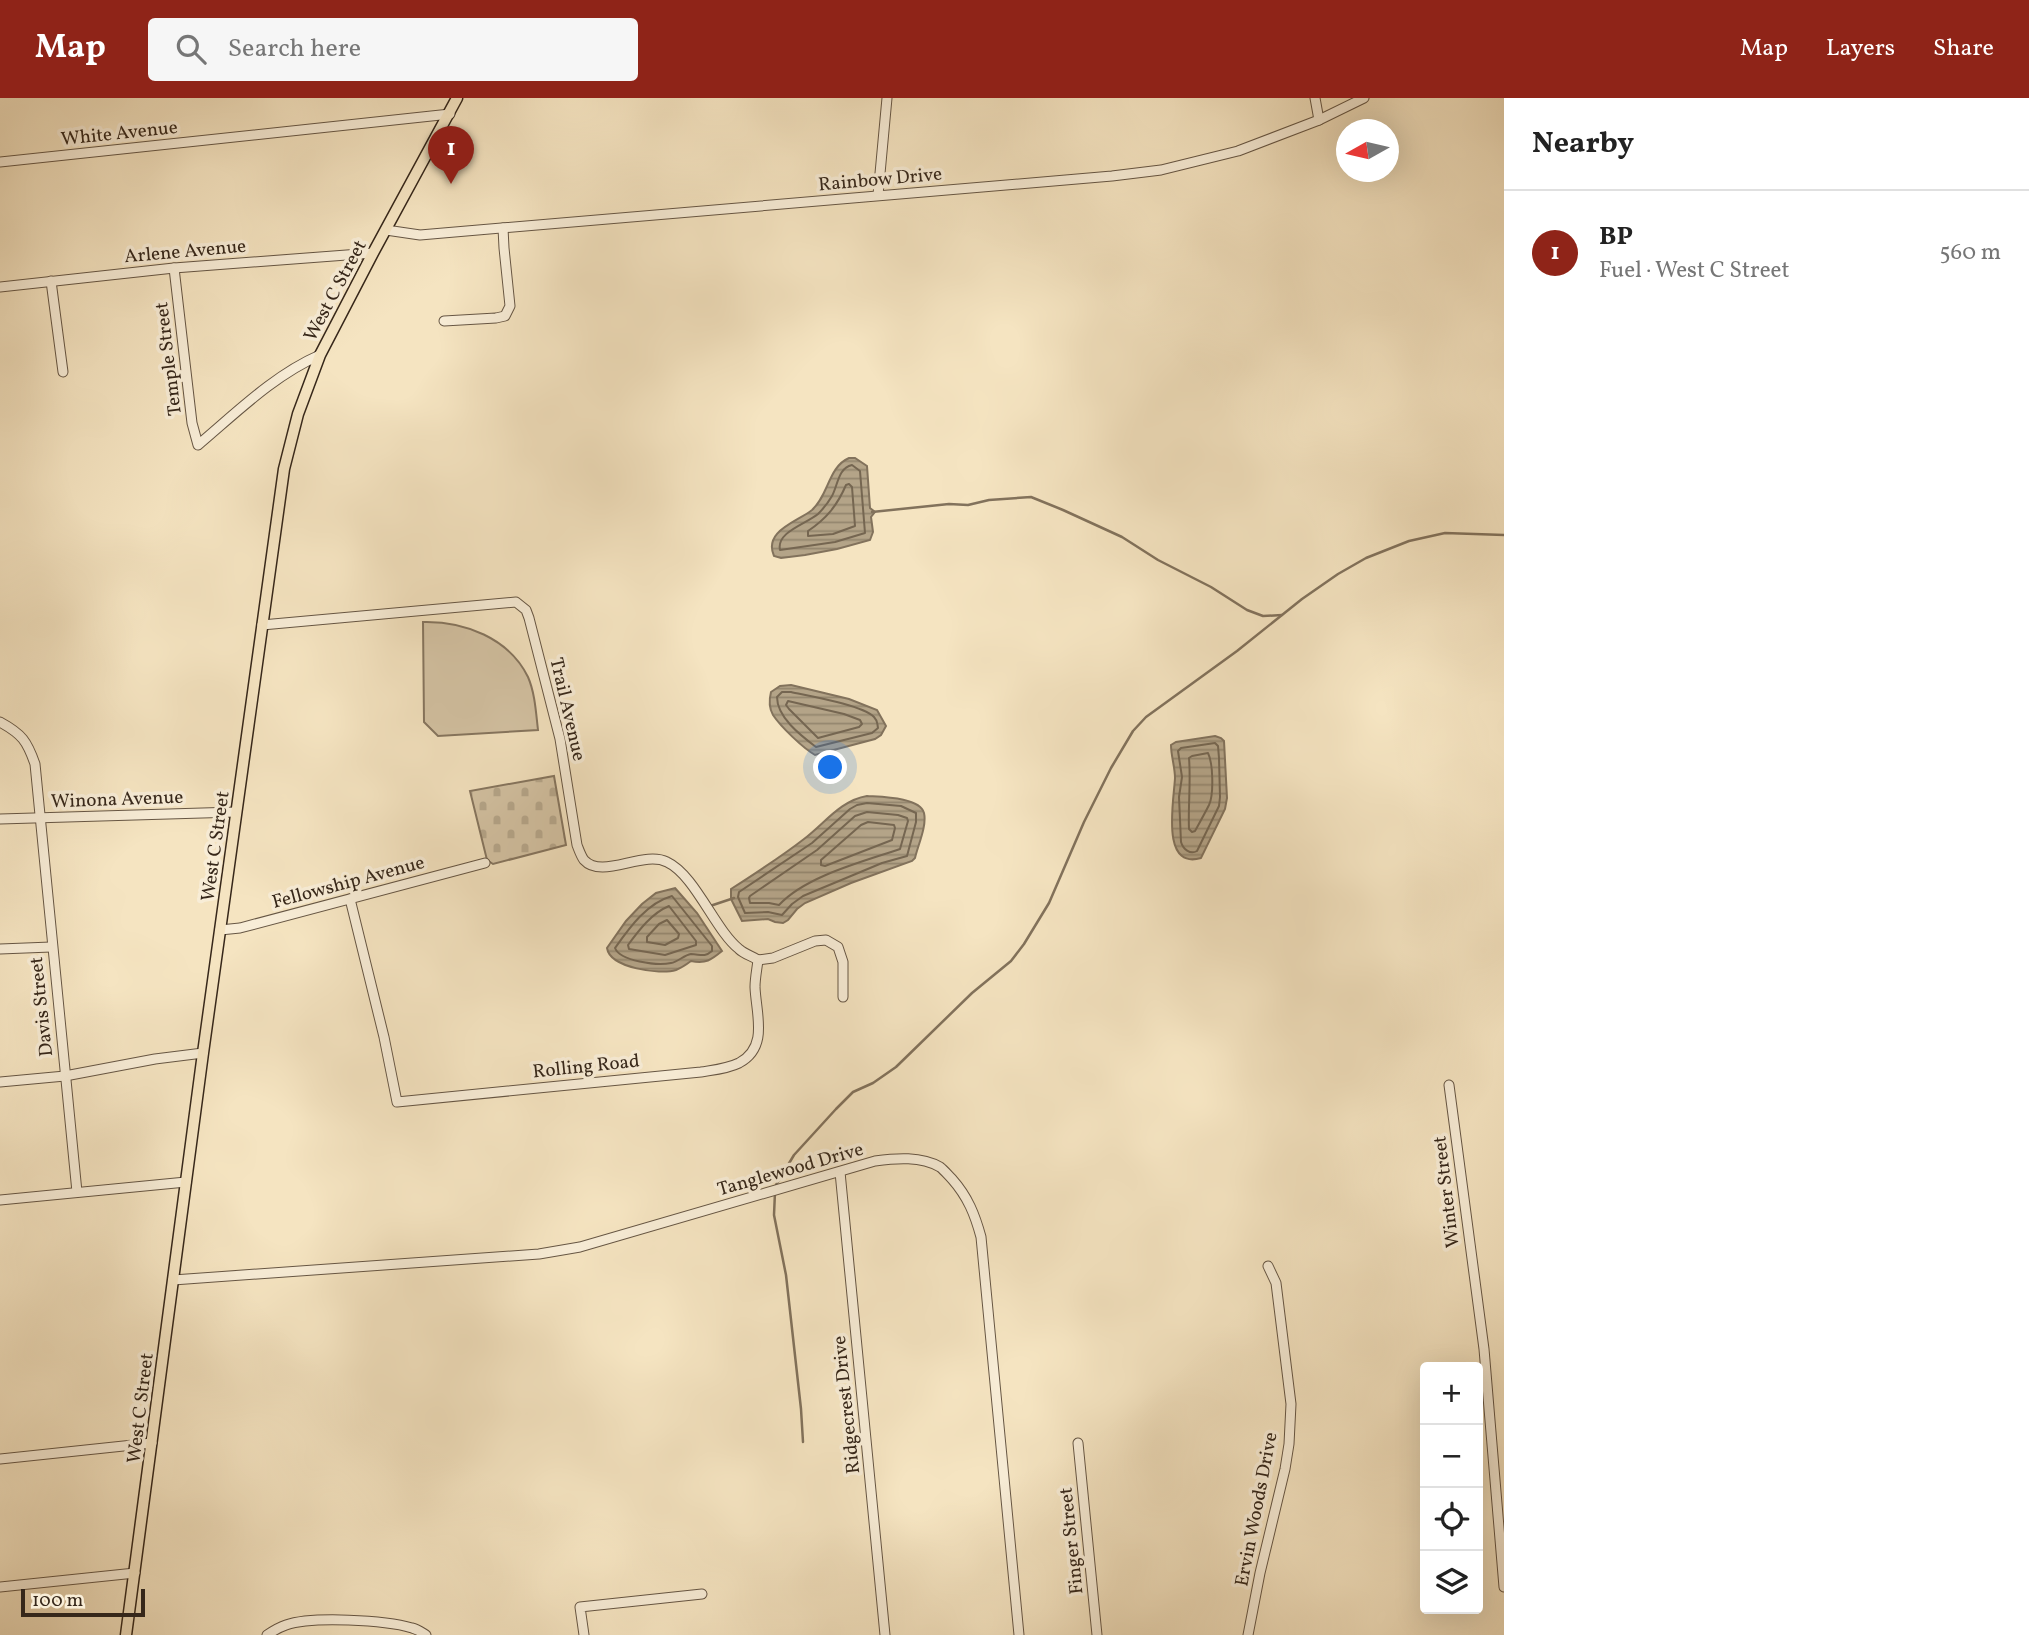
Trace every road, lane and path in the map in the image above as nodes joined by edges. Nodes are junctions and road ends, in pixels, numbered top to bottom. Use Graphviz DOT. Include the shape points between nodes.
graph roads {
  1 [pos="457,98"];
  2 [pos="887,98"];
  3 [pos="1315,98"];
  4 [pos="1364,98"];
  5 [pos="450,114"];
  6 [pos="1319,120"];
  7 [pos="0,162"];
  8 [pos="878,195"];
  9 [pos="503,228"];
  10 [pos="386,230"];
  11 [pos="373,253"];
  12 [pos="174,268"];
  13 [pos="51,281"];
  14 [pos="0,287"];
  15 [pos="443,321"];
  16 [pos="320,355"];
  17 [pos="63,372"];
  18 [pos="262,625"];
  19 [pos="0,722"];
  20 [pos="236,812"];
  21 [pos="38,817"];
  22 [pos="0,819"];
  23 [pos="485,863"];
  24 [pos="350,899"];
  25 [pos="220,930"];
  26 [pos="51,947"];
  27 [pos="0,948"];
  28 [pos="758,960"];
  29 [pos="843,997"];
  30 [pos="203,1053"];
  31 [pos="65,1076"];
  32 [pos="0,1082"];
  33 [pos="1449,1085"];
  34 [pos="839,1172"];
  35 [pos="186,1182"];
  36 [pos="77,1192"];
  37 [pos="0,1200"];
  38 [pos="1268,1266"];
  39 [pos="173,1280"];
  40 [pos="152,1443"];
  41 [pos="1078,1443"];
  42 [pos="0,1459"];
  43 [pos="135,1573"];
  44 [pos="0,1587"];
  45 [pos="1504,1587"];
  46 [pos="702,1594"];
  47 [pos="126,1635"];
  48 [pos="267,1635"];
  49 [pos="426,1635"];
  50 [pos="584,1635"];
  51 [pos="885,1635"];
  52 [pos="1019,1635"];
  53 [pos="1097,1635"];
  54 [pos="1248,1635"];
  1 -- 5 [label="main road, West C Street"];
  2 -- 8 [label="street"];
  3 -- 6 [label="street"];
  4 -- 6 [label="street, Rainbow Drive"];
  5 -- 7 [label="street, White Avenue"];
  5 -- 10 [label="main road, West C Street"];
  6 -- 8 [label="street, Rainbow Drive" via="1238,150 1161,170"];
  8 -- 9 [label="street, Rainbow Drive"];
  9 -- 10 [label="street, Rainbow Drive" via="420,234"];
  9 -- 15 [label="street" via="510,306 505,316"];
  10 -- 11 [label="main road, West C Street"];
  11 -- 12 [label="street, Arlene Avenue"];
  11 -- 16 [label="main road, West C Street"];
  12 -- 13 [label="street, Arlene Avenue"];
  12 -- 16 [label="street, Temple Street" via="198,445 282,375"];
  13 -- 14 [label="street, Arlene Avenue"];
  13 -- 17 [label="street"];
  16 -- 18 [label="main road, West C Street" via="284,469"];
  18 -- 20 [label="main road, West C Street"];
  18 -- 28 [label="street, Trail Avenue" via="516,602 529,618 560,739 583,859 592,866 606,867 654,858 668,862 682,873 738,949"];
  19 -- 21 [label="street, Davis Street" via="28,743"];
  20 -- 21 [label="street, Winona Avenue"];
  20 -- 25 [label="main road, West C Street"];
  21 -- 22 [label="street, Winona Avenue"];
  21 -- 26 [label="street, Davis Street"];
  23 -- 24 [label="street, Fellowship Avenue"];
  24 -- 25 [label="street, Fellowship Avenue"];
  24 -- 28 [label="street, Rolling Road" via="397,1102 701,1072 739,1063 757,1044 760,1030 755,986"];
  25 -- 30 [label="main road, West C Street"];
  26 -- 27 [label="street"];
  26 -- 31 [label="street, Davis Street"];
  28 -- 29 [label="street" via="826,940 838,947 843,962"];
  30 -- 31 [label="street"];
  30 -- 35 [label="main road, West C Street"];
  31 -- 32 [label="street"];
  31 -- 36 [label="street, Davis Street"];
  33 -- 45 [label="street, Winter Street" via="1484,1349"];
  34 -- 39 [label="street, Tanglewood Drive" via="580,1247 539,1254"];
  34 -- 51 [label="street, Ridgecrest Drive"];
  34 -- 52 [label="street, Tanglewood Drive" via="875,1161 919,1160 941,1168 962,1190 975,1214 981,1237"];
  35 -- 36 [label="street"];
  35 -- 39 [label="main road, West C Street"];
  36 -- 37 [label="street"];
  38 -- 54 [label="street, Ervin Woods Drive" via="1276,1283 1291,1404 1285,1469"];
  39 -- 40 [label="main road, West C Street"];
  40 -- 42 [label="street"];
  40 -- 43 [label="main road, West C Street"];
  41 -- 53 [label="street, Finger Street"];
  43 -- 44 [label="street"];
  43 -- 47 [label="main road, West C Street"];
  46 -- 50 [label="street" via="580,1607"];
  48 -- 49 [label="street" via="306,1621 393,1624"];
}
